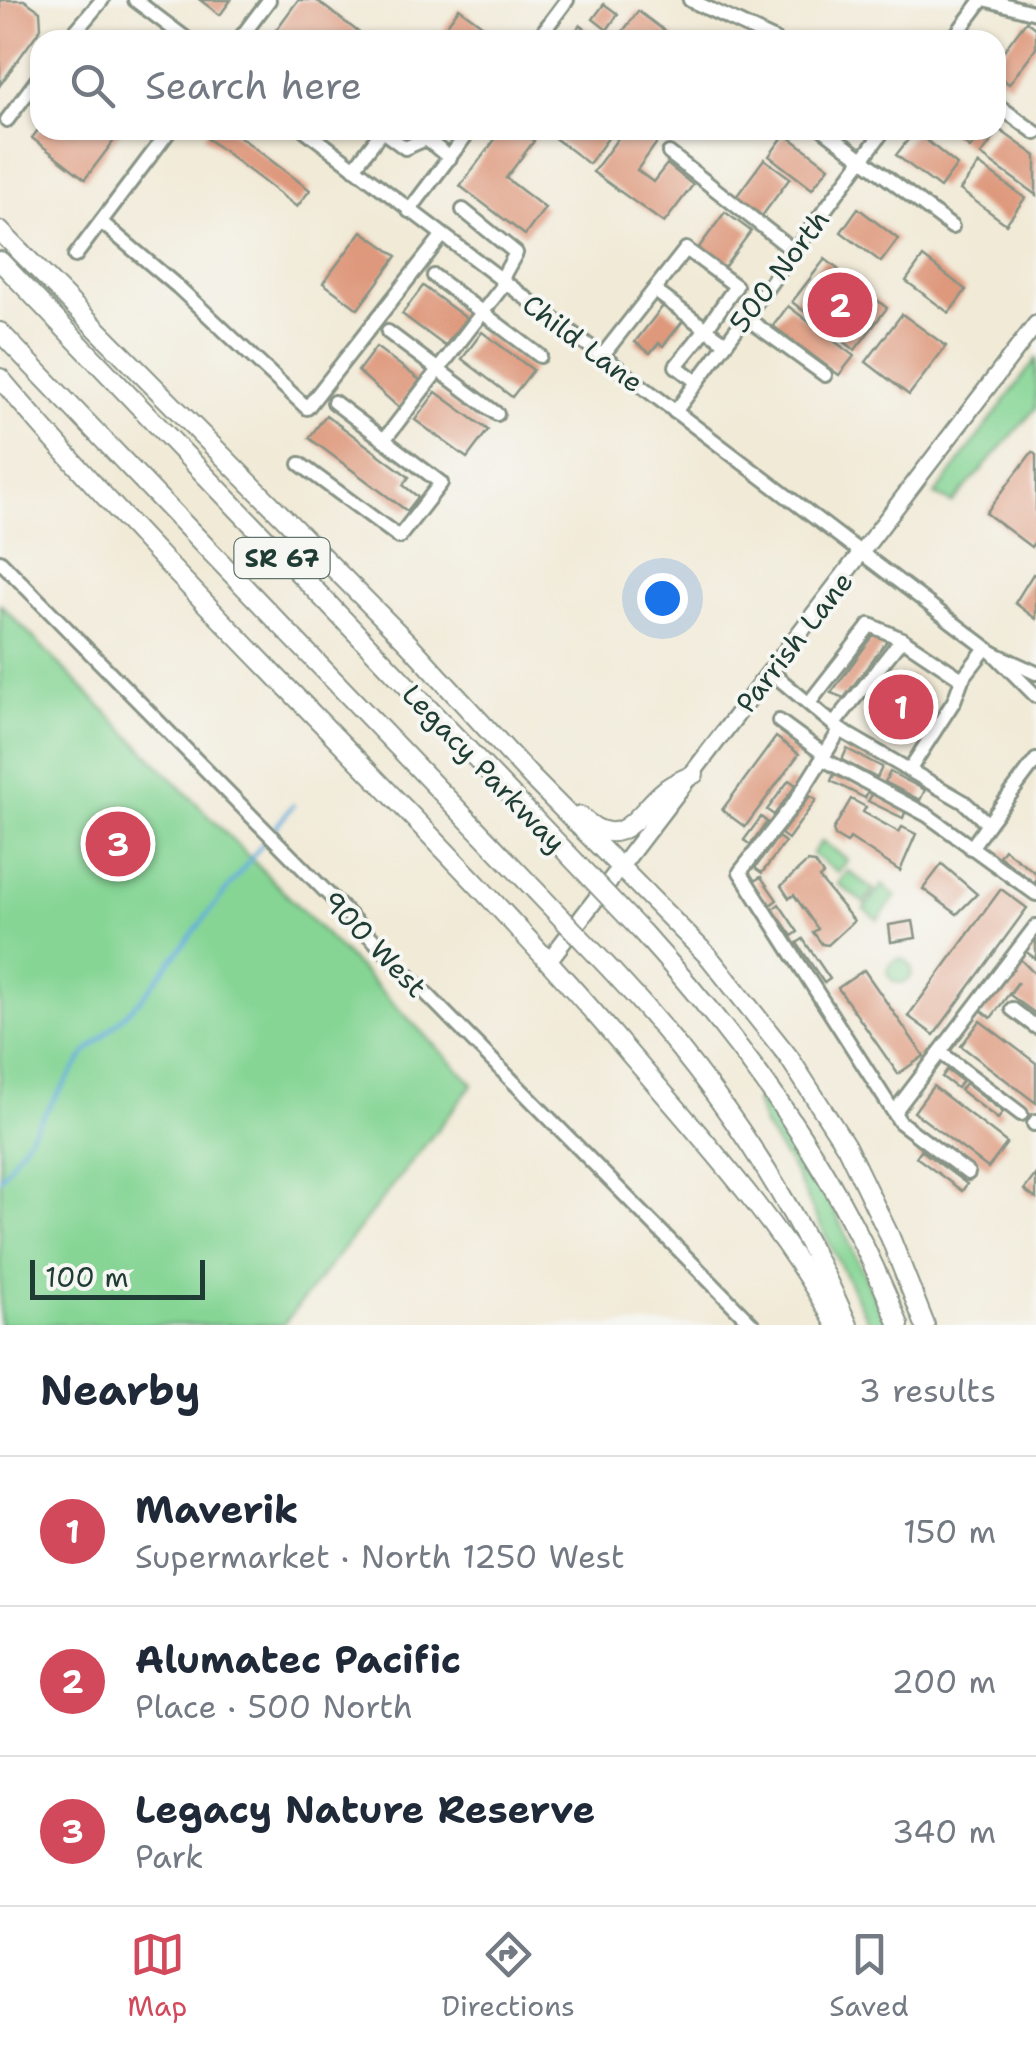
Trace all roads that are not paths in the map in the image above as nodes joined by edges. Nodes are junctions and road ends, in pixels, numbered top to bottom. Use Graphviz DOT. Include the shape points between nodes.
graph roads {
  1 [pos="102,0"];
  2 [pos="135,0"];
  3 [pos="269,0"];
  4 [pos="568,0"];
  5 [pos="690,0"];
  6 [pos="985,0"];
  7 [pos="1036,13"];
  8 [pos="76,30"];
  9 [pos="175,30"];
  10 [pos="246,30"];
  11 [pos="546,30"];
  12 [pos="754,30"];
  13 [pos="960,30"];
  14 [pos="30,89"];
  15 [pos="1006,111"];
  16 [pos="7,120"];
  17 [pos="1036,133"];
  18 [pos="162,140"];
  19 [pos="318,140"];
  20 [pos="374,140"];
  21 [pos="395,140"];
  22 [pos="419,140"];
  23 [pos="434,140"];
  24 [pos="463,140"];
  25 [pos="838,140"];
  26 [pos="876,140"];
  27 [pos="669,153"];
  28 [pos="450,158"];
  29 [pos="863,158"];
  30 [pos="354,168"];
  31 [pos="463,210"];
  32 [pos="410,211"];
  33 [pos="101,222"];
  34 [pos="952,227"];
  35 [pos="0,231"];
  36 [pos="442,236"];
  37 [pos="794,251"];
  38 [pos="75,256"];
  39 [pos="0,262"];
  40 [pos="434,276"];
  41 [pos="502,282"];
  42 [pos="654,290"];
  43 [pos="482,312"];
  44 [pos="745,317"];
  45 [pos="1036,324"];
  46 [pos="706,328"];
  47 [pos="0,332"];
  48 [pos="388,332"];
  49 [pos="726,343"];
  50 [pos="540,356"];
  51 [pos="602,356"];
  52 [pos="438,370"];
  53 [pos="824,375"];
  54 [pos="0,378"];
  55 [pos="696,382"];
  56 [pos="334,402"];
  57 [pos="675,412"];
  58 [pos="497,414"];
  59 [pos="384,440"];
  60 [pos="300,464"];
  61 [pos="861,556"];
  62 [pos="0,561"];
  63 [pos="902,639"];
  64 [pos="989,650"];
  65 [pos="772,672"];
  66 [pos="1036,673"];
  67 [pos="962,679"];
  68 [pos="1036,696"];
  69 [pos="809,703"];
  70 [pos="474,712"];
  71 [pos="779,721"];
  72 [pos="837,727"];
  73 [pos="823,756"];
  74 [pos="1036,760"];
  75 [pos="910,769"];
  76 [pos="694,774"];
  77 [pos="664,813"];
  78 [pos="988,824"];
  79 [pos="588,835"];
  80 [pos="971,848"];
  81 [pos="622,868"];
  82 [pos="1036,894"];
  83 [pos="1036,926"];
  84 [pos="550,959"];
  85 [pos="1012,1009"];
  86 [pos="1036,1027"];
  87 [pos="940,1052"];
  88 [pos="895,1111"];
  89 [pos="1021,1114"];
  90 [pos="968,1173"];
  91 [pos="753,1325"];
  92 [pos="836,1325"];
  93 [pos="848,1325"];
  94 [pos="899,1325"];
  95 [pos="925,1325"];
  1 -- 8 [label="street"];
  2 -- 9 [label="street"];
  3 -- 10 [label="street"];
  4 -- 11 [label="street"];
  5 -- 12 [label="street"];
  6 -- 7 [label="street"];
  6 -- 13 [label="street"];
  14 -- 16 [label="street"];
  15 -- 17 [label="street"];
  18 -- 33 [label="street"];
  19 -- 30 [label="street, Child Lane"];
  20 -- 30 [label="street"];
  21 -- 22 [label="street" via="406,148"];
  23 -- 28 [label="street"];
  24 -- 28 [label="street"];
  25 -- 29 [label="street"];
  26 -- 29 [label="street, 500 North"];
  27 -- 37 [label="street"];
  28 -- 32 [label="street"];
  29 -- 34 [label="street"];
  29 -- 37 [label="street, 500 North"];
  30 -- 32 [label="street, Child Lane"];
  31 -- 41 [label="street" via="516,252"];
  32 -- 36 [label="street, Child Lane"];
  33 -- 36 [label="street" via="307,408"];
  33 -- 38 [label="street"];
  35 -- 70 [label="highway"];
  36 -- 41 [label="street, Child Lane"];
  37 -- 44 [label="street, 500 North"];
  39 -- 94 [label="highway, Legacy Parkway / SR 67, bridge" via="718,1018 784,1106 844,1204"];
  40 -- 43 [label="street"];
  41 -- 43 [label="street"];
  41 -- 51 [label="street, Child Lane"];
  42 -- 46 [label="street"];
  42 -- 46 [label="street" via="686,249 736,286"];
  42 -- 51 [label="street"];
  43 -- 50 [label="street"];
  43 -- 52 [label="street"];
  44 -- 49 [label="street, 500 North"];
  44 -- 53 [label="street"];
  45 -- 61 [label="main road, Parrish Lane"];
  46 -- 49 [label="street"];
  46 -- 55 [label="street" via="676,366"];
  47 -- 93 [label="highway, Legacy Parkway / SR 67, bridge" via="612,971 712,1087 802,1227"];
  48 -- 52 [label="street"];
  49 -- 55 [label="street, 500 North"];
  51 -- 57 [label="street, Child Lane"];
  52 -- 58 [label="street"];
  52 -- 59 [label="street"];
  54 -- 84 [label="highway" via="101,493"];
  55 -- 57 [label="street, 500 North"];
  56 -- 59 [label="street"];
  57 -- 61 [label="street, Child Lane"];
  59 -- 60 [label="street" via="441,483 398,537"];
  61 -- 64 [label="street, Child Lane"];
  61 -- 65 [label="main road, Parrish Lane"];
  62 -- 91 [label="street, 900 West"];
  63 -- 67 [label="street"];
  63 -- 69 [label="street" via="870,625"];
  63 -- 72 [label="street"];
  64 -- 66 [label="street"];
  64 -- 67 [label="street"];
  64 -- 68 [label="street"];
  65 -- 69 [label="street"];
  65 -- 76 [label="main road, Parrish Lane"];
  67 -- 75 [label="street"];
  69 -- 72 [label="street"];
  70 -- 76 [label="highway" via="588,824 605,831 628,827 664,790"];
  70 -- 79 [label="highway"];
  71 -- 73 [label="street"];
  72 -- 73 [label="street"];
  72 -- 75 [label="street"];
  73 -- 80 [label="street" via="928,814"];
  73 -- 88 [label="street" via="740,872"];
  74 -- 78 [label="street"];
  75 -- 78 [label="street"];
  76 -- 77 [label="main road, Parrish Lane"];
  77 -- 79 [label="highway" via="626,840"];
  77 -- 81 [label="main road, Parrish Lane"];
  78 -- 80 [label="street"];
  79 -- 81 [label="highway"];
  80 -- 82 [label="street"];
  81 -- 84 [label="main road, Parrish Lane"];
  81 -- 95 [label="highway" via="722,972 829,1118 884,1223"];
  83 -- 87 [label="street"];
  84 -- 92 [label="highway" via="785,1243"];
  85 -- 86 [label="street"];
  87 -- 88 [label="street"];
  87 -- 89 [label="street"];
  88 -- 90 [label="street" via="900,1122"];
}
